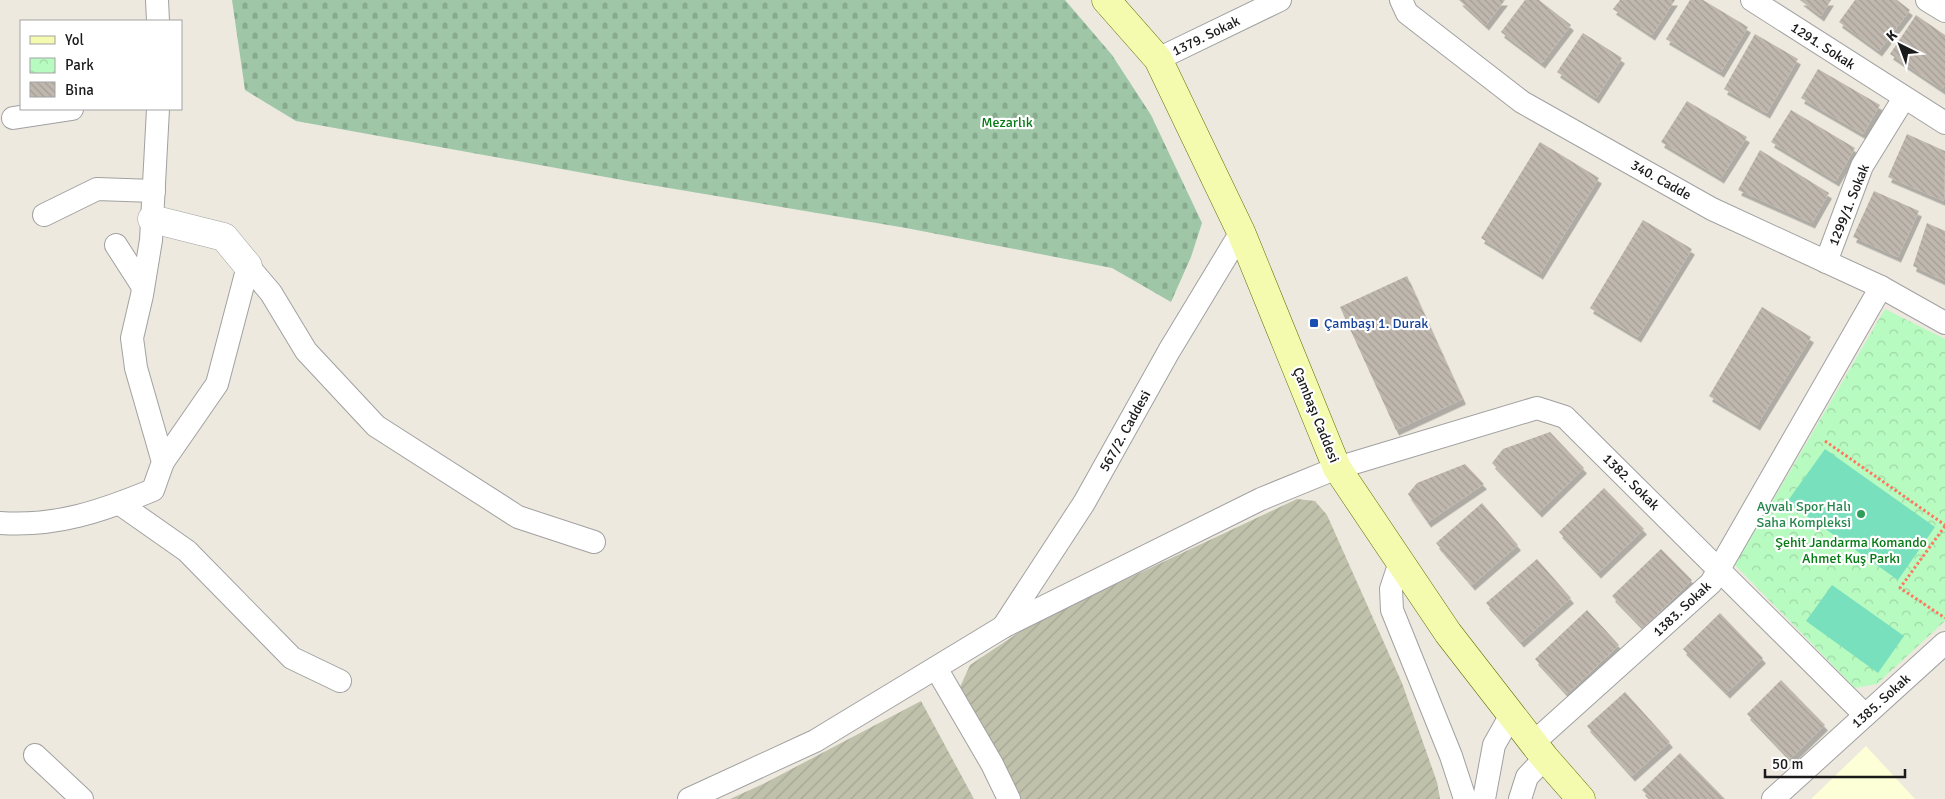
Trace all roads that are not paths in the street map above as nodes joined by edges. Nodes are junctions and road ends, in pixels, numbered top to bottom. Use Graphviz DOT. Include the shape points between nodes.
graph roads {
  1 [pos="157,0"];
  2 [pos="1106,0"];
  3 [pos="1280,0"];
  4 [pos="1401,0"];
  5 [pos="1752,0"];
  6 [pos="1927,0"];
  7 [pos="1945,11"];
  8 [pos="158,20"];
  9 [pos="1158,59"];
  10 [pos="1904,98"];
  11 [pos="65,110"];
  12 [pos="154,110"];
  13 [pos="13,118"];
  14 [pos="1945,123"];
  15 [pos="154,191"];
  16 [pos="44,214"];
  17 [pos="152,219"];
  18 [pos="1241,232"];
  19 [pos="116,245"];
  20 [pos="1826,262"];
  21 [pos="248,266"];
  22 [pos="144,287"];
  23 [pos="1881,287"];
  24 [pos="1945,323"];
  25 [pos="163,462"];
  26 [pos="1337,468"];
  27 [pos="120,504"];
  28 [pos="0,523"];
  29 [pos="594,542"];
  30 [pos="1400,562"];
  31 [pos="1719,569"];
  32 [pos="1003,627"];
  33 [pos="1945,643"];
  34 [pos="936,668"];
  35 [pos="340,682"];
  36 [pos="1511,715"];
  37 [pos="1865,715"];
  38 [pos="1539,751"];
  39 [pos="36,755"];
  40 [pos="82,799"];
  41 [pos="689,799"];
  42 [pos="1009,799"];
  43 [pos="1465,799"];
  44 [pos="1484,799"];
  45 [pos="1520,799"];
  46 [pos="1581,799"];
  47 [pos="1773,799"];
  1 -- 8 [label="street"];
  2 -- 9 [label="main road, Çambaşı Caddesi"];
  3 -- 9 [label="street, 1379. Sokak"];
  4 -- 20 [label="street, 340. Cadde" via="1408,13 1522,102 1712,209"];
  5 -- 10 [label="street, 1291. Sokak"];
  6 -- 7 [label="street"];
  9 -- 18 [label="main road, Çambaşı Caddesi"];
  10 -- 14 [label="street, 1291. Sokak"];
  10 -- 20 [label="street, 1299/1. Sokak" via="1862,166"];
  11 -- 13 [label="street"];
  12 -- 15 [label="street"];
  15 -- 16 [label="street" via="97,190"];
  15 -- 17 [label="street"];
  17 -- 21 [label="street" via="224,238"];
  17 -- 22 [label="street"];
  18 -- 26 [label="main road, Çambaşı Caddesi"];
  18 -- 32 [label="street, 567/2. Caddesi" via="1169,350 1084,503"];
  19 -- 22 [label="street"];
  20 -- 23 [label="street, 340. Cadde"];
  21 -- 25 [label="street" via="217,384"];
  21 -- 29 [label="street" via="271,293 306,351 376,426 518,517"];
  22 -- 25 [label="street" via="132,338 136,368"];
  23 -- 24 [label="street, 340. Cadde"];
  23 -- 31 [label="street, 1383. Sokak"];
  25 -- 27 [label="street" via="153,490"];
  26 -- 30 [label="main road, Çambaşı Caddesi"];
  26 -- 31 [label="street, 1382. Sokak" via="1537,408 1565,417"];
  26 -- 32 [label="street, 1382. Sokak" via="1260,499"];
  27 -- 28 [label="street" via="81,516 29,525"];
  27 -- 35 [label="street" via="187,551 292,658"];
  30 -- 36 [label="main road, Çambaşı Caddesi" via="1448,633"];
  30 -- 43 [label="street" via="1391,589 1392,610"];
  31 -- 37 [label="street, 1382. Sokak"];
  31 -- 38 [label="street, 1383. Sokak" via="1711,583"];
  32 -- 34 [label="street, 1382. Sokak"];
  33 -- 37 [label="street, 1385. Sokak"];
  34 -- 41 [label="street, 1382. Sokak" via="815,741"];
  34 -- 42 [label="street"];
  36 -- 38 [label="main road, Çambaşı Caddesi"];
  36 -- 44 [label="street" via="1494,745"];
  37 -- 47 [label="street, 1385. Sokak"];
  38 -- 45 [label="street, 1383. Sokak"];
  38 -- 46 [label="main road, Çambaşı Caddesi"];
  39 -- 40 [label="street"];
}
